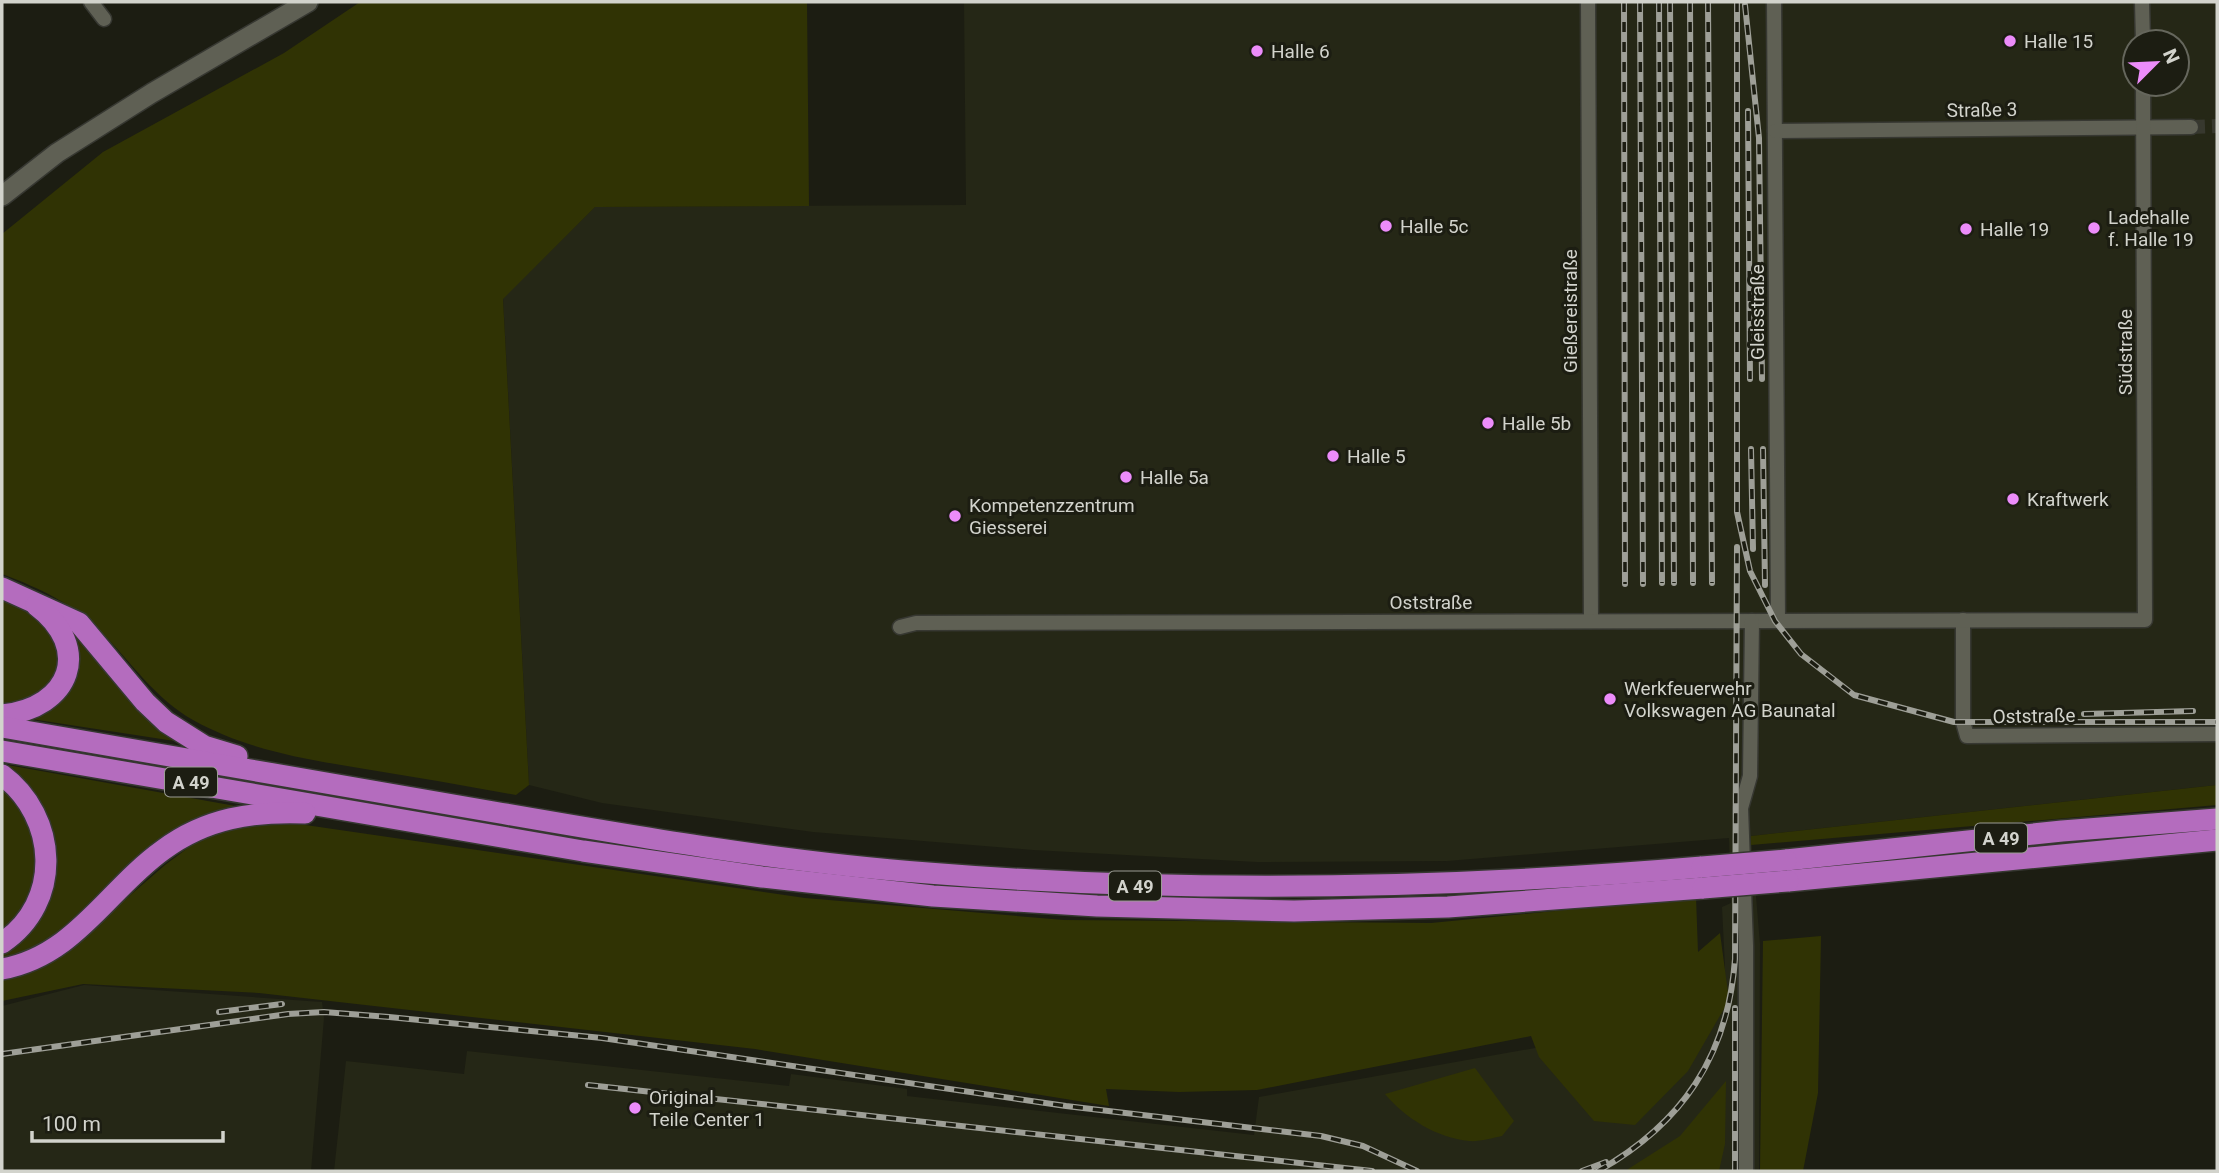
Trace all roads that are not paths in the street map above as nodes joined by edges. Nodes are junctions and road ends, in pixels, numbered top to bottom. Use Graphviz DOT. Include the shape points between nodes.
graph roads {
  1 [pos="91,2"];
  2 [pos="308,2"];
  3 [pos="1588,2"];
  4 [pos="1774,2"];
  5 [pos="2142,2"];
  6 [pos="104,19"];
  7 [pos="2143,28"];
  8 [pos="2143,98"];
  9 [pos="2143,127"];
  10 [pos="2190,127"];
  11 [pos="1775,131"];
  12 [pos="2,196"];
  13 [pos="2,587"];
  14 [pos="26,598"];
  15 [pos="1963,620"];
  16 [pos="2145,620"];
  17 [pos="1591,621"];
  18 [pos="1752,621"];
  19 [pos="1778,621"];
  20 [pos="900,627"];
  21 [pos="2,715"];
  22 [pos="2,727"];
  23 [pos="2217,734"];
  24 [pos="2,751"];
  25 [pos="262,773"];
  26 [pos="2,775"];
  27 [pos="380,815"];
  28 [pos="2217,819"];
  29 [pos="2217,840"];
  30 [pos="1787,870"];
  31 [pos="1702,877"];
  32 [pos="2,943"];
  33 [pos="2,969"];
  34 [pos="1746,1171"];
  1 -- 6 [label="street"];
  2 -- 12 [label="main road" via="81,138"];
  3 -- 17 [label="street, Gießereistraße"];
  4 -- 11 [label="street, Gleisstraße"];
  5 -- 7 [label="street"];
  8 -- 9 [label="street, Südstraße"];
  9 -- 10 [label="street, Straße 3"];
  9 -- 11 [label="street, Straße 3"];
  9 -- 16 [label="street, Südstraße"];
  11 -- 19 [label="street, Gleisstraße"];
  13 -- 14 [label="highway"];
  14 -- 21 [label="highway" via="62,636 66,671 59,689 45,704"];
  14 -- 25 [label="highway" via="79,623 166,723 191,739 236,755"];
  15 -- 16 [label="street, Oststraße"];
  15 -- 19 [label="street, Oststraße"];
  15 -- 23 [label="street, Oststraße" via="1963,722 1967,736"];
  17 -- 18 [label="street, Oststraße"];
  17 -- 20 [label="street, Oststraße" via="916,623"];
  18 -- 19 [label="street, Oststraße"];
  18 -- 34 [label="street" via="1750,776 1741,808"];
  22 -- 25 [label="highway, A 49"];
  24 -- 27 [label="highway, A 49"];
  25 -- 31 [label="highway, A 49" via="775,857 925,873 1109,885 1292,889"];
  26 -- 32 [label="highway" via="34,809 47,857 44,884 33,910"];
  27 -- 31 [label="highway, A 49" via="762,877 933,896 1097,906 1281,911 1448,907"];
  27 -- 33 [label="highway" via="270,811 212,823 162,850 58,947"];
  28 -- 30 [label="highway, A 49" via="2062,831"];
  29 -- 30 [label="highway, A 49"];
  30 -- 31 [label="highway, A 49, bridge"];
}
